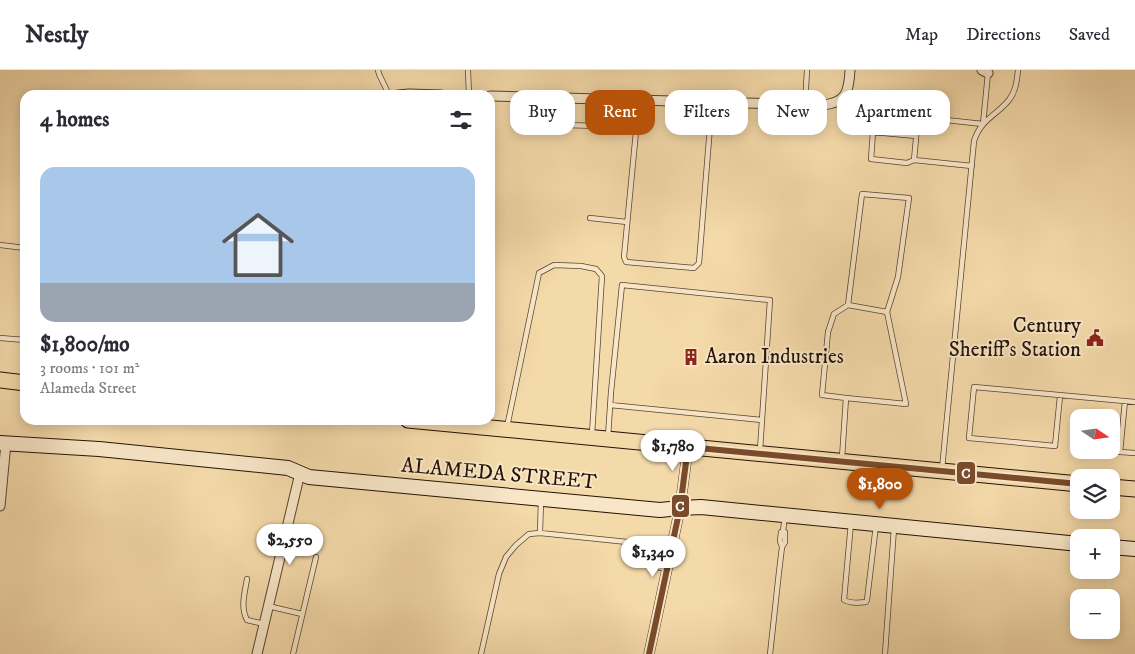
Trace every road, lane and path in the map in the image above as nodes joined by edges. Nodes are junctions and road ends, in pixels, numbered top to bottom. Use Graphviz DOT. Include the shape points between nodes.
graph roads {
  1 [pos="378,70"];
  2 [pos="468,70"];
  3 [pos="806,70"];
  4 [pos="850,70"];
  5 [pos="1018,70"];
  6 [pos="986,71"];
  7 [pos="387,90"];
  8 [pos="469,90"];
  9 [pos="805,90"];
  10 [pos="495,96"];
  11 [pos="510,97"];
  12 [pos="827,104"];
  13 [pos="983,124"];
  14 [pos="635,135"];
  15 [pos="709,135"];
  16 [pos="916,136"];
  17 [pos="914,160"];
  18 [pos="972,166"];
  19 [pos="590,218"];
  20 [pos="627,222"];
  21 [pos="0,245"];
  22 [pos="20,247"];
  23 [pos="848,305"];
  24 [pos="887,312"];
  25 [pos="0,338"];
  26 [pos="20,340"];
  27 [pos="0,380"];
  28 [pos="20,382"];
  29 [pos="1060,396"];
  30 [pos="846,398"];
  31 [pos="1125,401"];
  32 [pos="1135,402"];
  33 [pos="610,405"];
  34 [pos="762,420"];
  35 [pos="457,425"];
  36 [pos="506,430"];
  37 [pos="592,438"];
  38 [pos="608,440"];
  39 [pos="3,443"];
  40 [pos="687,454"];
  41 [pos="759,454"];
  42 [pos="1135,454"];
  43 [pos="841,462"];
  44 [pos="942,471"];
  45 [pos="300,473"];
  46 [pos="1070,483"];
  47 [pos="1120,488"];
  48 [pos="1135,489"];
  49 [pos="541,499"];
  50 [pos="0,506"];
  51 [pos="680,508"];
  52 [pos="785,515"];
  53 [pos="852,522"];
  54 [pos="876,524"];
  55 [pos="894,526"];
  56 [pos="540,533"];
  57 [pos="1070,543"];
  58 [pos="1120,548"];
  59 [pos="1135,549"];
  60 [pos="316,557"];
  61 [pos="667,569"];
  62 [pos="247,579"];
  63 [pos="268,606"];
  64 [pos="302,614"];
  65 [pos="264,624"];
  66 [pos="257,654"];
  67 [pos="293,654"];
  68 [pos="481,654"];
  69 [pos="649,654"];
  70 [pos="770,654"];
  71 [pos="884,654"];
  1 -- 7 [label="lane"];
  2 -- 8 [label="lane"];
  3 -- 9 [label="lane"];
  4 -- 12 [label="street" via="846,94 836,103"];
  5 -- 13 [label="lane" via="1016,86 1009,100"];
  6 -- 13 [label="lane"];
  10 -- 11 [label="street"];
  13 -- 16 [label="lane" via="918,117"];
  13 -- 18 [label="lane" via="974,141"];
  14 -- 20 [label="lane"];
  15 -- 20 [label="lane" via="699,263 694,268 626,262"];
  16 -- 17 [label="lane"];
  16 -- 17 [label="lane" via="874,132 871,159 907,163"];
  17 -- 18 [label="lane"];
  18 -- 44 [label="lane"];
  19 -- 20 [label="lane"];
  21 -- 22 [label="lane"];
  23 -- 24 [label="lane"];
  23 -- 24 [label="lane" via="862,194 909,198 898,276"];
  23 -- 30 [label="lane" via="834,314 828,332 822,395"];
  24 -- 30 [label="lane" via="906,404"];
  25 -- 26 [label="lane"];
  27 -- 28 [label="main road"];
  29 -- 29 [label="lane" via="974,387 969,438 1055,446"];
  29 -- 31 [label="lane"];
  30 -- 43 [label="lane"];
  31 -- 32 [label="lane"];
  31 -- 42 [label="lane" via="1120,452"];
  33 -- 34 [label="lane"];
  33 -- 34 [label="lane" via="622,285 760,298 770,300"];
  33 -- 38 [label="lane"];
  34 -- 41 [label="lane"];
  35 -- 36 [label="main road, ALAMEDA STREET"];
  36 -- 37 [label="main road, ALAMEDA STREET"];
  36 -- 37 [label="lane" via="539,273 554,264 581,266 596,269 602,276"];
  37 -- 38 [label="main road, ALAMEDA STREET"];
  38 -- 40 [label="main road, ALAMEDA STREET"];
  39 -- 45 [label="street, ALAMEDA STREET" via="288,468"];
  39 -- 50 [label="street"];
  40 -- 41 [label="main road, ALAMEDA STREET"];
  40 -- 51 [label="street"];
  41 -- 43 [label="main road, ALAMEDA STREET"];
  43 -- 44 [label="main road, ALAMEDA STREET"];
  44 -- 46 [label="main road, ALAMEDA STREET"];
  45 -- 49 [label="street, ALAMEDA STREET" via="309,477"];
  45 -- 63 [label="street"];
  47 -- 48 [label="main road"];
  49 -- 51 [label="street, ALAMEDA STREET" via="660,510"];
  49 -- 56 [label="lane"];
  51 -- 52 [label="street, ALAMEDA STREET"];
  51 -- 61 [label="street"];
  52 -- 53 [label="street, ALAMEDA STREET"];
  52 -- 70 [label="lane"];
  53 -- 54 [label="street, ALAMEDA STREET"];
  53 -- 54 [label="lane" via="844,600 858,603 867,600"];
  54 -- 55 [label="street, ALAMEDA STREET"];
  55 -- 57 [label="street, ALAMEDA STREET"];
  55 -- 71 [label="lane"];
  56 -- 61 [label="lane" via="637,543 642,556 652,566"];
  56 -- 68 [label="lane" via="529,534 506,557 499,574"];
  58 -- 59 [label="street"];
  60 -- 64 [label="lane"];
  61 -- 69 [label="street"];
  62 -- 65 [label="lane" via="244,615 246,620"];
  63 -- 64 [label="lane"];
  63 -- 65 [label="street"];
  64 -- 67 [label="lane"];
  65 -- 66 [label="street"];
}
